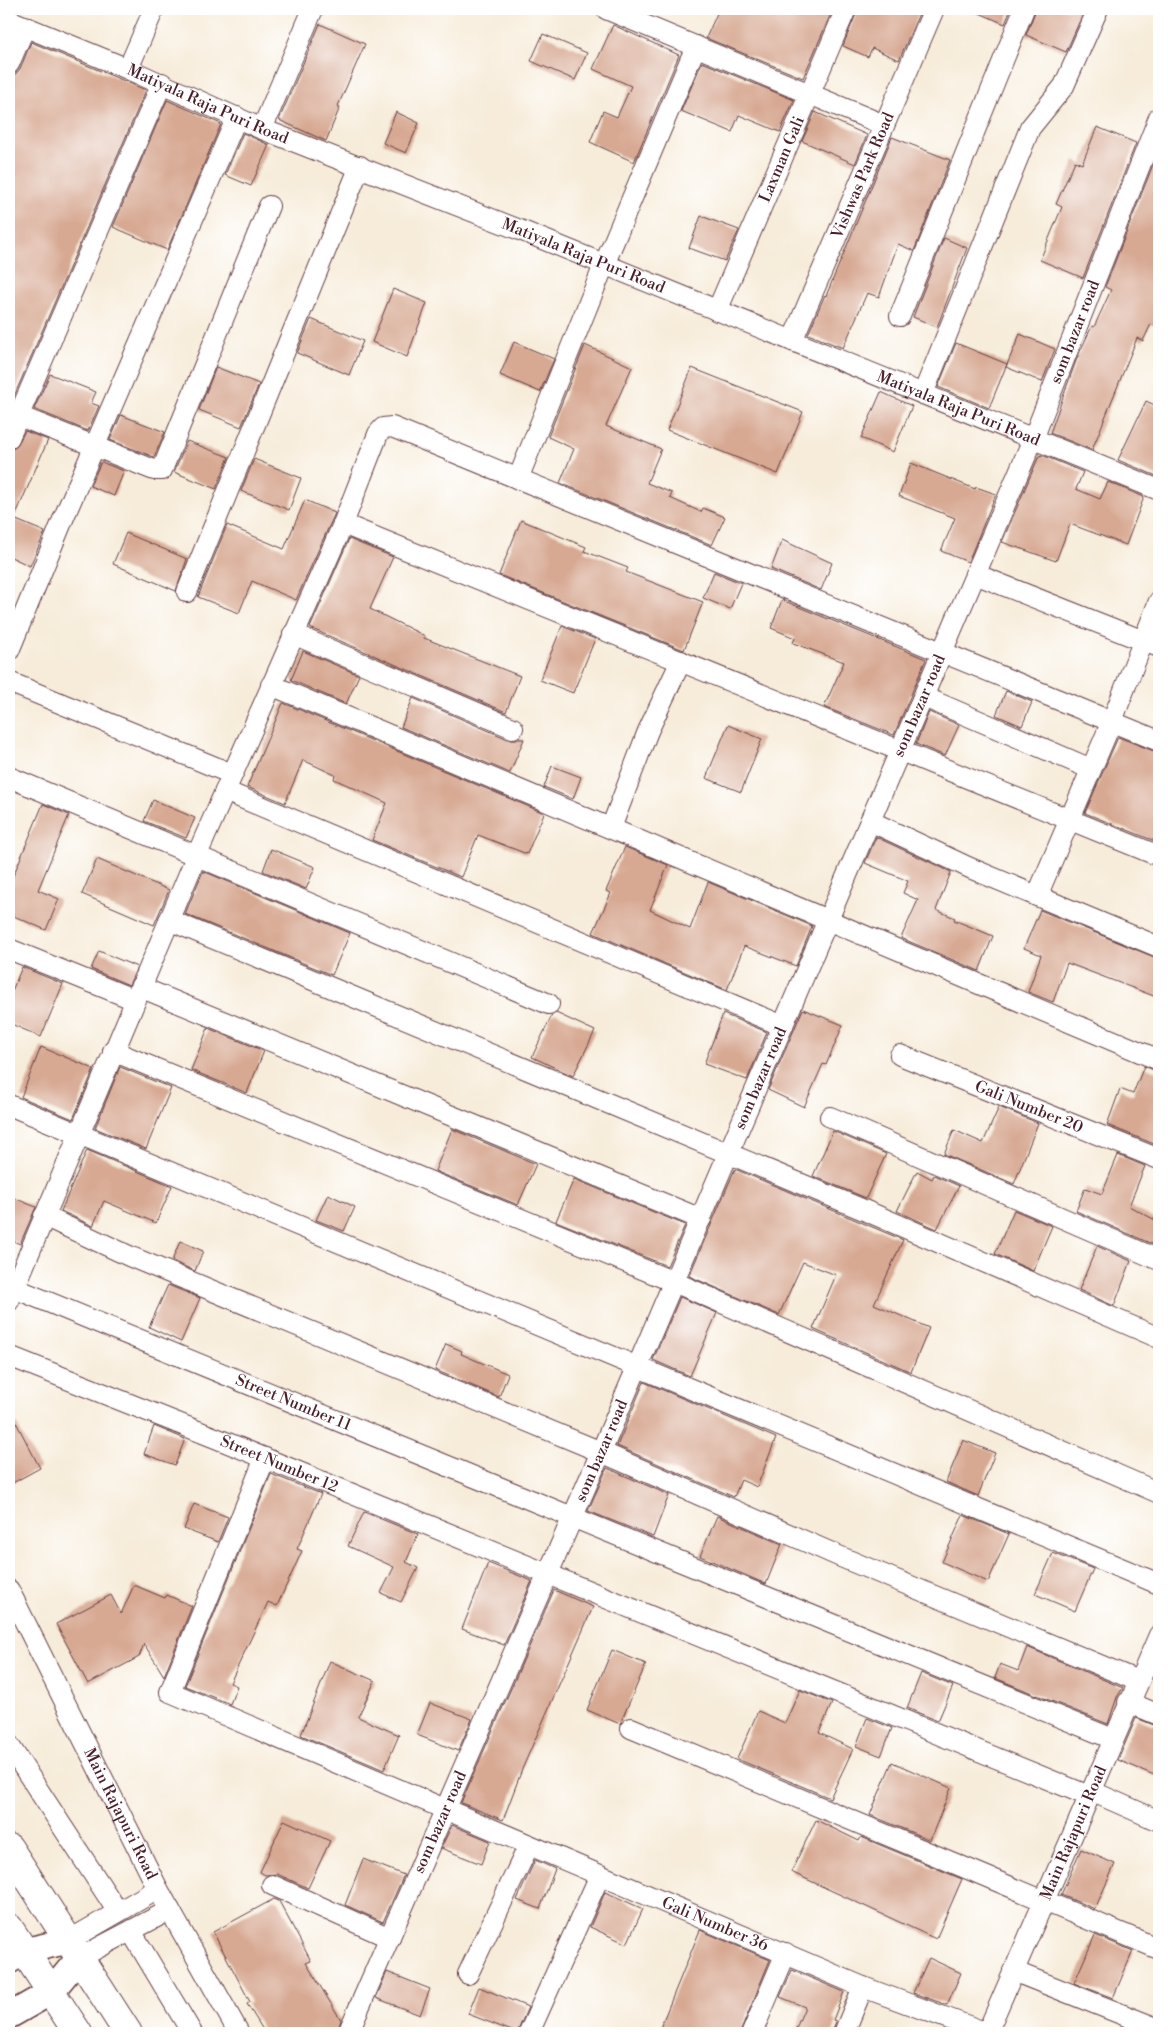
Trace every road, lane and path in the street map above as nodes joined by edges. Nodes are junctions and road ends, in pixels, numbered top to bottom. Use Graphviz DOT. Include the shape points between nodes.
graph roads {
  1 [pos="154,9"];
  2 [pos="313,9"];
  3 [pos="606,9"];
  4 [pos="846,9"];
  5 [pos="934,9"];
  6 [pos="1024,9"];
  7 [pos="1098,9"];
  8 [pos="17,23"];
  9 [pos="696,46"];
  10 [pos="9,64"];
  11 [pos="128,69"];
  12 [pos="162,84"];
  13 [pos="809,94"];
  14 [pos="237,117"];
  15 [pos="1159,117"];
  16 [pos="884,126"];
  17 [pos="262,129"];
  18 [pos="360,166"];
  19 [pos="270,206"];
  20 [pos="604,265"];
  21 [pos="717,311"];
  22 [pos="900,316"];
  23 [pos="792,341"];
  24 [pos="922,394"];
  25 [pos="14,414"];
  26 [pos="9,438"];
  27 [pos="1033,439"];
  28 [pos="96,448"];
  29 [pos="518,479"];
  30 [pos="1159,490"];
  31 [pos="343,524"];
  32 [pos="975,574"];
  33 [pos="187,592"];
  34 [pos="1159,601"];
  35 [pos="293,634"];
  36 [pos="1152,644"];
  37 [pos="9,651"];
  38 [pos="942,652"];
  39 [pos="681,660"];
  40 [pos="9,682"];
  41 [pos="271,685"];
  42 [pos="924,697"];
  43 [pos="1112,721"];
  44 [pos="513,728"];
  45 [pos="1159,741"];
  46 [pos="900,749"];
  47 [pos="1091,769"];
  48 [pos="9,777"];
  49 [pos="228,783"];
  50 [pos="1069,819"];
  51 [pos="870,821"];
  52 [pos="611,828"];
  53 [pos="1159,856"];
  54 [pos="196,857"];
  55 [pos="1037,896"];
  56 [pos="169,920"];
  57 [pos="828,920"];
  58 [pos="1159,947"];
  59 [pos="9,949"];
  60 [pos="137,993"];
  61 [pos="549,1004"];
  62 [pos="783,1026"];
  63 [pos="113,1051"];
  64 [pos="900,1055"];
  65 [pos="1159,1060"];
  66 [pos="9,1105"];
  67 [pos="830,1118"];
  68 [pos="78,1135"];
  69 [pos="728,1154"];
  70 [pos="1159,1158"];
  71 [pos="44,1216"];
  72 [pos="701,1219"];
  73 [pos="1159,1260"];
  74 [pos="674,1282"];
  75 [pos="12,1295"];
  76 [pos="1159,1338"];
  77 [pos="9,1356"];
  78 [pos="637,1367"];
  79 [pos="601,1452"];
  80 [pos="264,1458"];
  81 [pos="1159,1493"];
  82 [pos="572,1518"];
  83 [pos="548,1575"];
  84 [pos="1159,1584"];
  85 [pos="9,1590"];
  86 [pos="1159,1635"];
  87 [pos="1138,1681"];
  88 [pos="1128,1702"];
  89 [pos="1159,1715"];
  90 [pos="631,1728"];
  91 [pos="1113,1739"];
  92 [pos="9,1746"];
  93 [pos="1090,1794"];
  94 [pos="446,1810"];
  95 [pos="1159,1821"];
  96 [pos="529,1845"];
  97 [pos="9,1848"];
  98 [pos="600,1875"];
  99 [pos="272,1886"];
  100 [pos="158,1889"];
  101 [pos="1045,1901"];
  102 [pos="170,1910"];
  103 [pos="118,1912"];
  104 [pos="9,1928"];
  105 [pos="131,1931"];
  106 [pos="390,1938"];
  107 [pos="1159,1949"];
  108 [pos="73,1950"];
  109 [pos="786,1953"];
  110 [pos="16,1956"];
  111 [pos="1013,1971"];
  112 [pos="468,1974"];
  113 [pos="864,1987"];
  114 [pos="51,1992"];
  115 [pos="9,2016"];
  116 [pos="1159,2029"];
  117 [pos="78,2033"];
  118 [pos="128,2033"];
  119 [pos="192,2033"];
  120 [pos="239,2033"];
  121 [pos="348,2033"];
  122 [pos="529,2033"];
  123 [pos="752,2033"];
  124 [pos="844,2033"];
  125 [pos="987,2033"];
  1 -- 11 [label="street"];
  2 -- 17 [label="street"];
  3 -- 9 [label="street"];
  4 -- 13 [label="street, Laxman Gali"];
  5 -- 16 [label="street, Vishwas Park Road"];
  6 -- 22 [label="street"];
  7 -- 24 [label="street" via="1064,86 1030,128"];
  8 -- 10 [label="street"];
  8 -- 11 [label="street, Matiyala Raja Puri Road"];
  9 -- 13 [label="street"];
  9 -- 20 [label="street"];
  11 -- 12 [label="street, Matiyala Raja Puri Road"];
  12 -- 14 [label="street, Matiyala Raja Puri Road"];
  12 -- 25 [label="street"];
  13 -- 16 [label="street"];
  13 -- 21 [label="street, Laxman Gali"];
  14 -- 17 [label="street, Matiyala Raja Puri Road"];
  14 -- 28 [label="street"];
  15 -- 27 [label="street, som bazar road"];
  16 -- 23 [label="street, Vishwas Park Road"];
  17 -- 18 [label="street, Matiyala Raja Puri Road"];
  18 -- 20 [label="street, Matiyala Raja Puri Road"];
  18 -- 33 [label="street"];
  19 -- 28 [label="street" via="162,470 154,470"];
  20 -- 21 [label="street, Matiyala Raja Puri Road"];
  20 -- 29 [label="street"];
  21 -- 23 [label="street, Matiyala Raja Puri Road"];
  23 -- 24 [label="street, Matiyala Raja Puri Road"];
  24 -- 27 [label="street, Matiyala Raja Puri Road"];
  25 -- 26 [label="street"];
  25 -- 28 [label="street"];
  27 -- 30 [label="street, Matiyala Raja Puri Road"];
  27 -- 32 [label="street, som bazar road"];
  28 -- 37 [label="street"];
  29 -- 31 [label="street" via="392,427 383,428"];
  29 -- 38 [label="street"];
  31 -- 35 [label="street"];
  31 -- 39 [label="street"];
  32 -- 36 [label="street"];
  32 -- 38 [label="street, som bazar road"];
  34 -- 36 [label="street"];
  35 -- 41 [label="street"];
  35 -- 44 [label="street"];
  36 -- 43 [label="street"];
  38 -- 42 [label="street, som bazar road"];
  38 -- 43 [label="street"];
  39 -- 46 [label="street"];
  39 -- 52 [label="street" via="648,731"];
  40 -- 49 [label="street"];
  41 -- 49 [label="street"];
  41 -- 52 [label="street"];
  42 -- 46 [label="street, som bazar road"];
  42 -- 47 [label="street"];
  43 -- 45 [label="street"];
  43 -- 47 [label="street"];
  46 -- 50 [label="street"];
  46 -- 51 [label="street, som bazar road"];
  47 -- 50 [label="street"];
  48 -- 54 [label="street"];
  49 -- 54 [label="street"];
  49 -- 62 [label="street"];
  50 -- 53 [label="street"];
  50 -- 55 [label="street"];
  51 -- 55 [label="street"];
  51 -- 57 [label="street, som bazar road"];
  52 -- 57 [label="street"];
  54 -- 56 [label="street"];
  54 -- 61 [label="street"];
  55 -- 58 [label="street"];
  56 -- 60 [label="street"];
  56 -- 69 [label="street"];
  57 -- 62 [label="street, som bazar road"];
  57 -- 65 [label="street"];
  59 -- 60 [label="street"];
  60 -- 63 [label="street"];
  60 -- 72 [label="street"];
  62 -- 69 [label="street, som bazar road"];
  63 -- 68 [label="street"];
  63 -- 74 [label="street"];
  64 -- 70 [label="street, Gali Number 20"];
  66 -- 68 [label="street"];
  67 -- 73 [label="street"];
  68 -- 71 [label="street"];
  68 -- 78 [label="street"];
  69 -- 72 [label="street, som bazar road"];
  69 -- 76 [label="street" via="871,1212"];
  71 -- 75 [label="street"];
  71 -- 79 [label="street" via="138,1260"];
  72 -- 74 [label="street, som bazar road"];
  74 -- 78 [label="street, som bazar road"];
  74 -- 81 [label="street"];
  75 -- 82 [label="street, Street Number 11"];
  77 -- 80 [label="street, Street Number 12"];
  78 -- 79 [label="street, som bazar road"];
  78 -- 84 [label="street"];
  79 -- 82 [label="street, som bazar road"];
  79 -- 87 [label="street"];
  80 -- 83 [label="street, Street Number 12"];
  80 -- 94 [label="street, Gali Number 36" via="170,1692"];
  82 -- 83 [label="street, som bazar road"];
  82 -- 91 [label="street, Street Number 11"];
  83 -- 93 [label="street, Street Number 12"];
  83 -- 94 [label="street, som bazar road"];
  85 -- 100 [label="street, Main Rajapuri Road"];
  86 -- 87 [label="street, Main Rajapuri Road"];
  87 -- 88 [label="street, Main Rajapuri Road"];
  88 -- 89 [label="street"];
  88 -- 91 [label="street, Main Rajapuri Road"];
  90 -- 101 [label="street"];
  91 -- 93 [label="street, Main Rajapuri Road"];
  92 -- 103 [label="street"];
  93 -- 95 [label="street, Street Number 12"];
  93 -- 101 [label="street, Main Rajapuri Road"];
  94 -- 96 [label="street, Gali Number 36"];
  94 -- 106 [label="street, som bazar road"];
  96 -- 98 [label="street, Gali Number 36"];
  96 -- 112 [label="street"];
  97 -- 108 [label="main road"];
  98 -- 109 [label="street, Gali Number 36"];
  98 -- 122 [label="street"];
  99 -- 106 [label="street"];
  100 -- 102 [label="street, Main Rajapuri Road"];
  100 -- 103 [label="street"];
  101 -- 107 [label="street"];
  101 -- 111 [label="street, Main Rajapuri Road"];
  102 -- 105 [label="street"];
  102 -- 120 [label="street, Main Rajapuri Road"];
  103 -- 108 [label="street"];
  104 -- 110 [label="main road"];
  105 -- 108 [label="street"];
  105 -- 119 [label="street"];
  106 -- 121 [label="street, som bazar road"];
  108 -- 110 [label="street"];
  108 -- 114 [label="street"];
  108 -- 118 [label="main road"];
  109 -- 113 [label="street, Gali Number 36"];
  109 -- 123 [label="street"];
  110 -- 114 [label="main road"];
  111 -- 116 [label="street"];
  111 -- 125 [label="street, Main Rajapuri Road"];
  113 -- 124 [label="street"];
  113 -- 125 [label="street, Gali Number 36"];
  114 -- 115 [label="street"];
  114 -- 117 [label="main road"];
}
